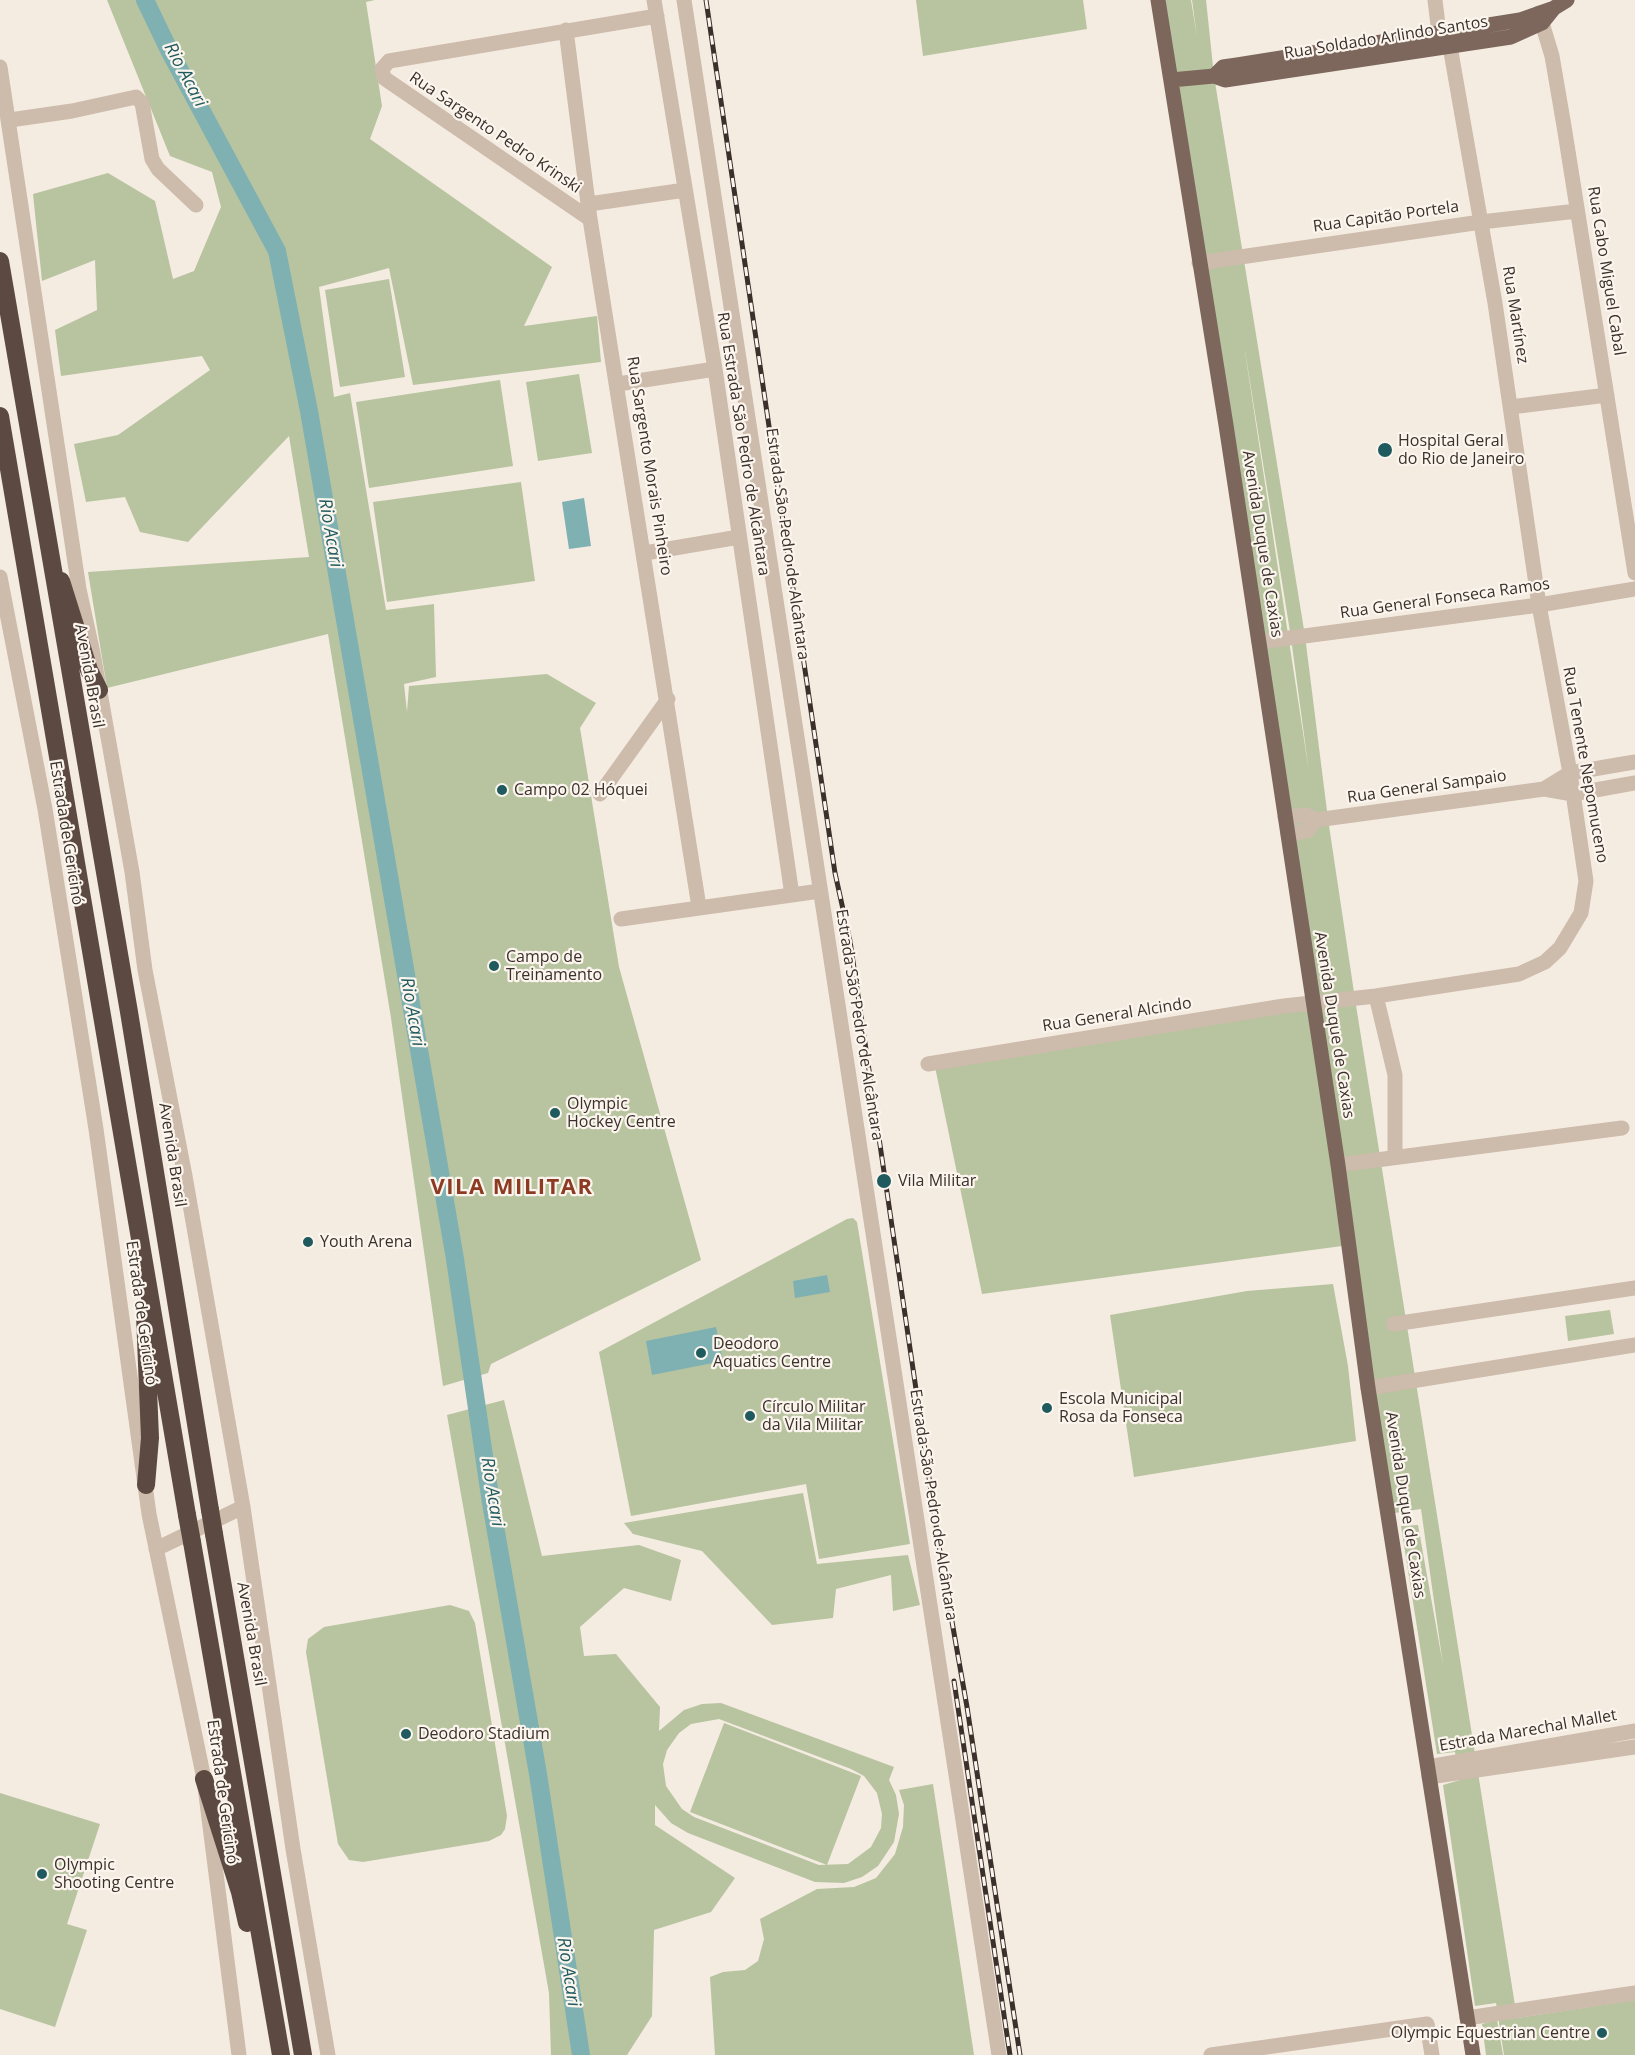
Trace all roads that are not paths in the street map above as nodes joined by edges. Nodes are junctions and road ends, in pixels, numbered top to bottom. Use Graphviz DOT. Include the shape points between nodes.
graph roads {
  1 [pos="654,0"];
  2 [pos="684,0"];
  3 [pos="1158,0"];
  4 [pos="1435,0"];
  5 [pos="1562,4"];
  6 [pos="657,16"];
  7 [pos="1541,18"];
  8 [pos="566,30"];
  9 [pos="1446,37"];
  10 [pos="1,77"];
  11 [pos="1171,80"];
  12 [pos="10,120"];
  13 [pos="685,190"];
  14 [pos="196,205"];
  15 [pos="1577,211"];
  16 [pos="590,212"];
  17 [pos="1480,222"];
  18 [pos="0,261"];
  19 [pos="1200,263"];
  20 [pos="715,369"];
  21 [pos="618,384"];
  22 [pos="1607,395"];
  23 [pos="1511,407"];
  24 [pos="0,416"];
  25 [pos="765,520"];
  26 [pos="738,530"];
  27 [pos="645,553"];
  28 [pos="50,556"];
  29 [pos="1635,573"];
  30 [pos="0,577"];
  31 [pos="1635,589"];
  32 [pos="1539,605"];
  33 [pos="1259,642"];
  34 [pos="99,690"];
  35 [pos="668,699"];
  36 [pos="1635,762"];
  37 [pos="1570,773"];
  38 [pos="1635,783"];
  39 [pos="1544,789"];
  40 [pos="600,794"];
  41 [pos="1573,794"];
  42 [pos="1285,817"];
  43 [pos="1316,820"];
  44 [pos="1288,834"];
  45 [pos="820,891"];
  46 [pos="792,895"];
  47 [pos="699,907"];
  48 [pos="621,919"];
  49 [pos="1573,929"];
  50 [pos="1376,996"];
  51 [pos="1312,1003"];
  52 [pos="928,1064"];
  53 [pos="1622,1128"];
  54 [pos="1395,1157"];
  55 [pos="1338,1165"];
  56 [pos="145,1269"];
  57 [pos="1635,1287"];
  58 [pos="1394,1324"];
  59 [pos="1635,1345"];
  60 [pos="1368,1388"];
  61 [pos="146,1485"];
  62 [pos="243,1507"];
  63 [pos="156,1550"];
  64 [pos="1635,1731"];
  65 [pos="1587,1747"];
  66 [pos="1635,1747"];
  67 [pos="1428,1772"];
  68 [pos="204,1779"];
  69 [pos="1635,1993"];
  70 [pos="1467,2018"];
  71 [pos="239,2055"];
  72 [pos="273,2055"];
  73 [pos="281,2055"];
  74 [pos="303,2055"];
  75 [pos="328,2055"];
  76 [pos="999,2055"];
  77 [pos="1211,2055"];
  78 [pos="1432,2055"];
  79 [pos="1473,2055"];
  1 -- 6 [label="street, Rua Estrada São Pedro de Alcântara"];
  2 -- 25 [label="street, Estrada São Pedro de Alcântara"];
  3 -- 11 [label="main road, Avenida Duque de Caxias"];
  4 -- 9 [label="street, Rua Martínez"];
  5 -- 7 [label="main road, Rua Soldado Arlindo Santos"];
  6 -- 8 [label="street"];
  6 -- 13 [label="street, Rua Estrada São Pedro de Alcântara"];
  7 -- 9 [label="main road, Rua Soldado Arlindo Santos"];
  7 -- 15 [label="street, Rua Cabo Miguel Cabal" via="1554,70"];
  8 -- 16 [label="street, Rua Sargento Morais Pinheiro"];
  8 -- 16 [label="street, Rua Sargento Pedro Krinski" via="389,61 381,75"];
  9 -- 11 [label="main road, Rua Soldado Arlindo Santos" via="1223,67 1214,76"];
  9 -- 17 [label="street, Rua Martínez"];
  10 -- 12 [label="street"];
  11 -- 19 [label="main road, Avenida Duque de Caxias"];
  12 -- 14 [label="street" via="136,97 142,103 149,147 158,169"];
  12 -- 34 [label="street" via="77,578"];
  13 -- 16 [label="street"];
  13 -- 20 [label="street, Rua Estrada São Pedro de Alcântara"];
  15 -- 17 [label="street, Rua Capitão Portela"];
  15 -- 22 [label="street, Rua Cabo Miguel Cabal"];
  16 -- 21 [label="street, Rua Sargento Morais Pinheiro"];
  17 -- 19 [label="street, Rua Capitão Portela"];
  17 -- 23 [label="street, Rua Martínez"];
  18 -- 28 [label="highway, Avenida Brasil"];
  19 -- 33 [label="main road, Avenida Duque de Caxias"];
  20 -- 21 [label="street"];
  20 -- 26 [label="street, Rua Estrada São Pedro de Alcântara"];
  21 -- 27 [label="street, Rua Sargento Morais Pinheiro"];
  22 -- 23 [label="street"];
  22 -- 29 [label="street, Rua Cabo Miguel Cabal"];
  23 -- 32 [label="street, Rua Martínez"];
  24 -- 56 [label="highway"];
  25 -- 26 [label="street"];
  25 -- 45 [label="street, Estrada São Pedro de Alcântara"];
  26 -- 27 [label="street"];
  26 -- 46 [label="street, Rua Estrada São Pedro de Alcântara"];
  27 -- 35 [label="street, Rua Sargento Morais Pinheiro"];
  28 -- 34 [label="highway"];
  28 -- 74 [label="highway, Avenida Brasil, bridge"];
  30 -- 61 [label="street, Estrada de Gericinó" via="45,809"];
  31 -- 32 [label="street, Rua General Fonseca Ramos"];
  32 -- 33 [label="street, Rua General Fonseca Ramos"];
  32 -- 37 [label="street, Rua Tenente Nepomuceno"];
  33 -- 42 [label="main road, Avenida Duque de Caxias"];
  34 -- 62 [label="street" via="132,872 145,970"];
  35 -- 40 [label="street"];
  35 -- 47 [label="street, Rua Sargento Morais Pinheiro"];
  36 -- 37 [label="street, Rua General Sampaio"];
  37 -- 39 [label="street, Rua General Sampaio"];
  37 -- 41 [label="street, Rua Tenente Nepomuceno"];
  38 -- 41 [label="street, Rua General Sampaio"];
  39 -- 41 [label="street, Rua General Sampaio"];
  39 -- 43 [label="street, Rua General Sampaio"];
  41 -- 49 [label="street, Rua Tenente Nepomuceno" via="1586,881 1581,913"];
  42 -- 43 [label="street, Rua General Sampaio" via="1306,815"];
  42 -- 44 [label="main road, Avenida Duque de Caxias"];
  43 -- 44 [label="street, Rua General Sampaio" via="1307,831"];
  44 -- 51 [label="main road, Avenida Duque de Caxias"];
  45 -- 46 [label="street"];
  45 -- 76 [label="street, Estrada São Pedro de Alcântara"];
  46 -- 47 [label="street"];
  47 -- 48 [label="street"];
  49 -- 50 [label="street, Rua General Alcindo" via="1545,962 1519,974"];
  50 -- 51 [label="street, Rua General Alcindo"];
  50 -- 54 [label="street" via="1395,1075"];
  51 -- 52 [label="street, Rua General Alcindo"];
  51 -- 55 [label="main road, Avenida Duque de Caxias"];
  53 -- 54 [label="street"];
  54 -- 55 [label="street"];
  55 -- 60 [label="main road, Avenida Duque de Caxias"];
  56 -- 61 [label="highway" via="144,1350 150,1438"];
  56 -- 73 [label="highway, bridge"];
  57 -- 58 [label="street"];
  59 -- 60 [label="street"];
  60 -- 67 [label="main road, Avenida Duque de Caxias"];
  61 -- 63 [label="street, Estrada de Gericinó"];
  62 -- 63 [label="street"];
  62 -- 75 [label="street" via="293,1849"];
  63 -- 68 [label="street, Estrada de Gericinó"];
  64 -- 65 [label="street, Estrada Marechal Mallet"];
  65 -- 66 [label="street, Estrada Marechal Mallet"];
  65 -- 67 [label="street, Estrada Marechal Mallet"];
  67 -- 70 [label="main road, Avenida Duque de Caxias"];
  68 -- 71 [label="street, Estrada de Gericinó"];
  68 -- 72 [label="highway" via="240,1892"];
  69 -- 70 [label="street"];
  70 -- 79 [label="main road, Avenida Duque de Caxias"];
  77 -- 78 [label="street" via="1426,2024"];
}
